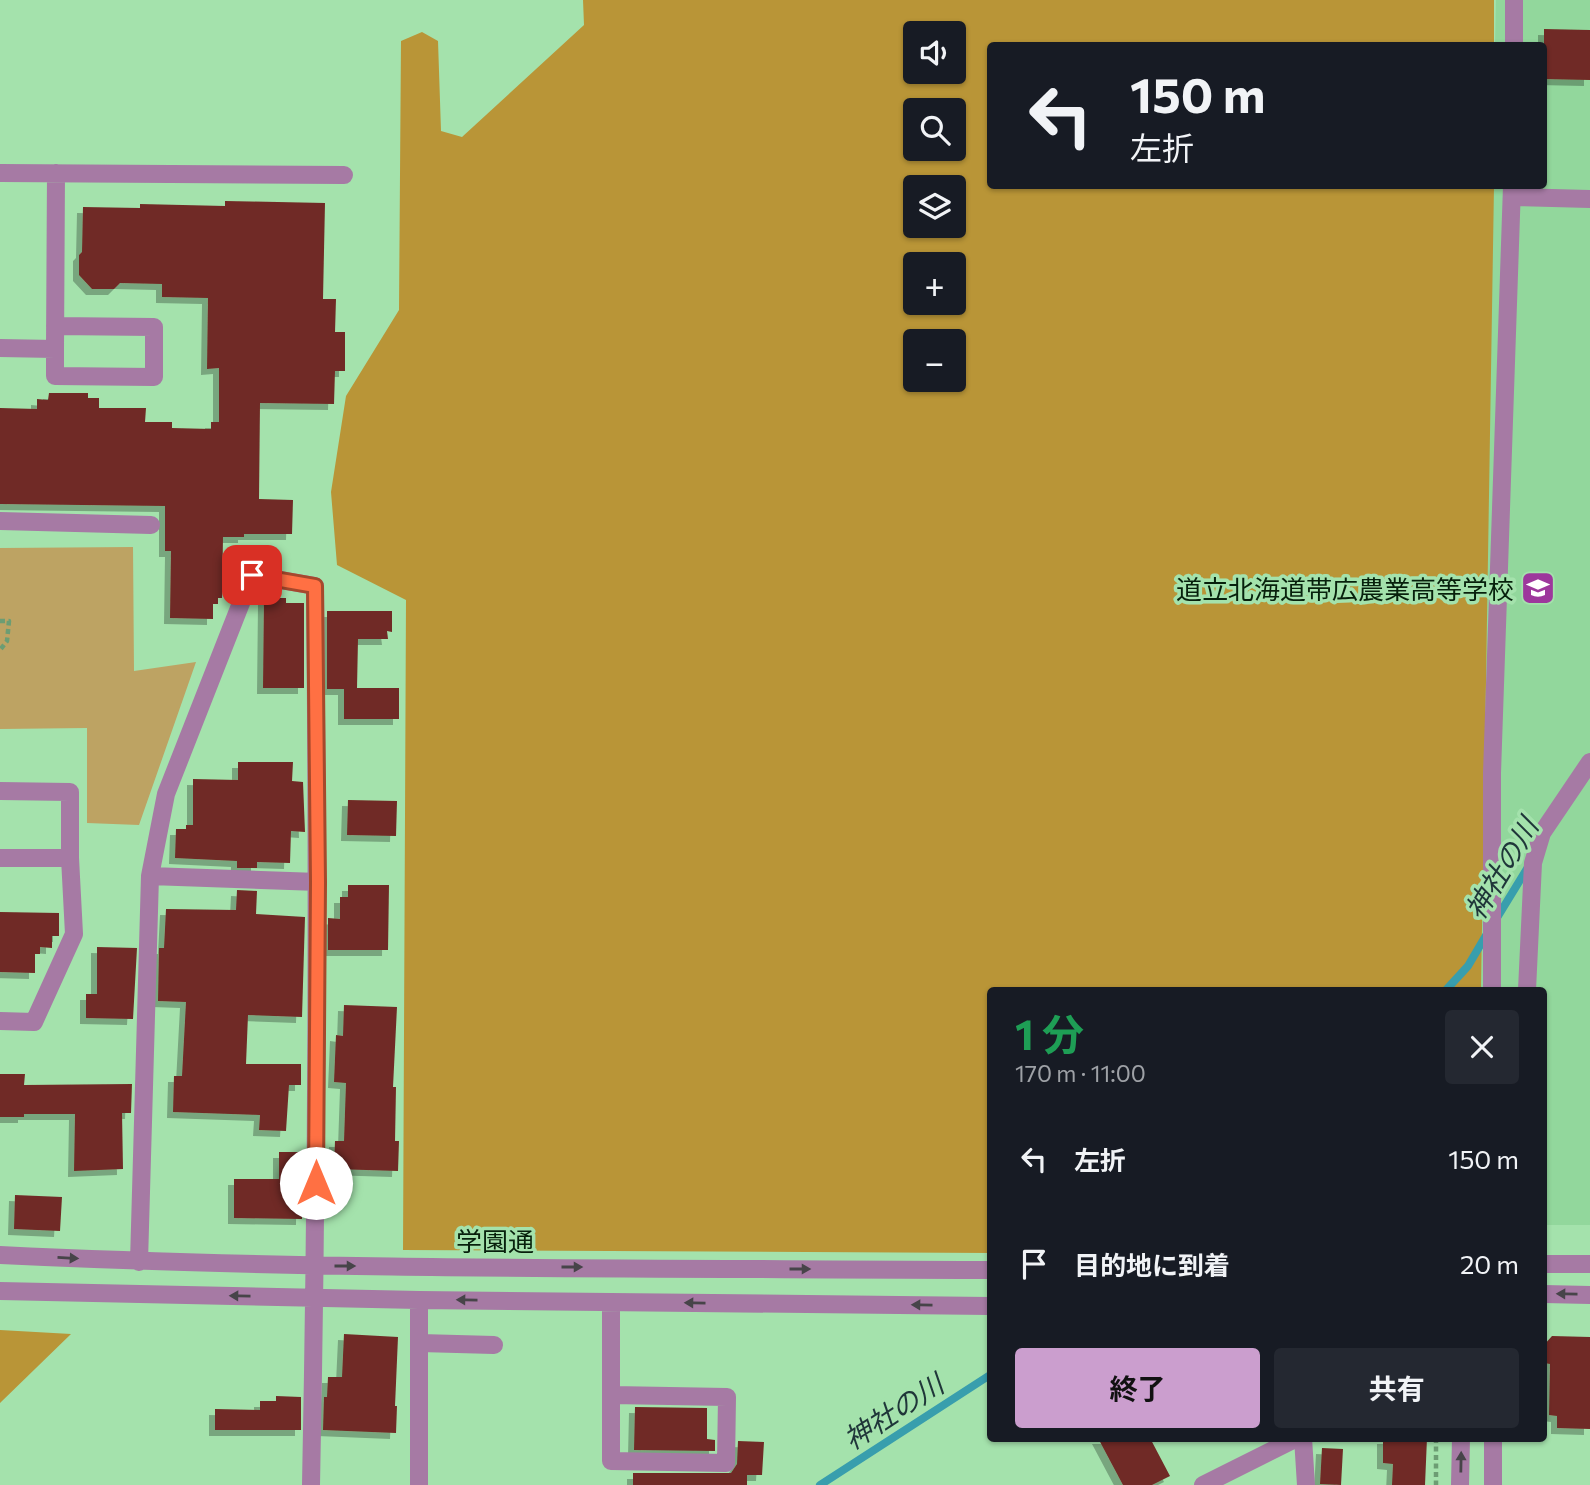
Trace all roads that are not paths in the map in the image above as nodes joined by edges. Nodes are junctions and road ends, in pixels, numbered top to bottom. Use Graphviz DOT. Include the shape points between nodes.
graph roads {
  1 [pos="1514,0"];
  2 [pos="1514,42"];
  3 [pos="0,173"];
  4 [pos="56,173"];
  5 [pos="344,175"];
  6 [pos="1512,191"];
  7 [pos="1590,199"];
  8 [pos="55,326"];
  9 [pos="0,348"];
  10 [pos="55,349"];
  11 [pos="0,521"];
  12 [pos="151,525"];
  13 [pos="1590,762"];
  14 [pos="0,791"];
  15 [pos="0,858"];
  16 [pos="70,859"];
  17 [pos="150,876"];
  18 [pos="318,882"];
  19 [pos="1492,987"];
  20 [pos="1527,987"];
  21 [pos="0,1021"];
  22 [pos="0,1255"];
  23 [pos="139,1262"];
  24 [pos="1547,1264"];
  25 [pos="1590,1264"];
  26 [pos="315,1265"];
  27 [pos="987,1270"];
  28 [pos="0,1291"];
  29 [pos="1547,1294"];
  30 [pos="1590,1295"];
  31 [pos="315,1298"];
  32 [pos="419,1300"];
  33 [pos="611,1302"];
  34 [pos="987,1306"];
  35 [pos="420,1343"];
  36 [pos="494,1345"];
  37 [pos="612,1395"];
  38 [pos="1289,1442"];
  39 [pos="1303,1442"];
  40 [pos="1461,1442"];
  41 [pos="1493,1442"];
  42 [pos="312,1485"];
  43 [pos="419,1485"];
  44 [pos="1203,1485"];
  45 [pos="1306,1485"];
  46 [pos="1460,1485"];
  47 [pos="1493,1485"];
  1 -- 2 [label="street"];
  3 -- 4 [label="street"];
  4 -- 5 [label="street"];
  4 -- 8 [label="street"];
  6 -- 7 [label="street"];
  6 -- 19 [label="street" via="1492,773"];
  8 -- 10 [label="street"];
  8 -- 10 [label="street" via="154,327 154,377 55,376"];
  9 -- 10 [label="street"];
  11 -- 12 [label="street"];
  13 -- 20 [label="street" via="1542,833 1533,863"];
  14 -- 16 [label="street" via="70,792"];
  15 -- 16 [label="street"];
  16 -- 21 [label="street" via="74,934 34,1023"];
  17 -- 18 [label="street"];
  17 -- 18 [label="street" via="166,794 252,575 315,586"];
  17 -- 23 [label="street"];
  18 -- 26 [label="street"];
  22 -- 23 [label="street, 学園通, one-way"];
  23 -- 26 [label="street, 学園通"];
  24 -- 25 [label="street"];
  26 -- 27 [label="street, 学園通, one-way"];
  26 -- 31 [label="street"];
  31 -- 28 [label="street, one-way"];
  30 -- 29 [label="street, one-way"];
  31 -- 32 [label="street"];
  31 -- 42 [label="street"];
  33 -- 32 [label="street, one-way"];
  32 -- 35 [label="street"];
  34 -- 33 [label="street, one-way"];
  33 -- 37 [label="street"];
  35 -- 36 [label="street"];
  35 -- 43 [label="street"];
  37 -- 37 [label="street" via="727,1397 726,1463 611,1461"];
  38 -- 44 [label="street"];
  39 -- 45 [label="street"];
  46 -- 40 [label="street, one-way"];
  41 -- 47 [label="street"];
}
